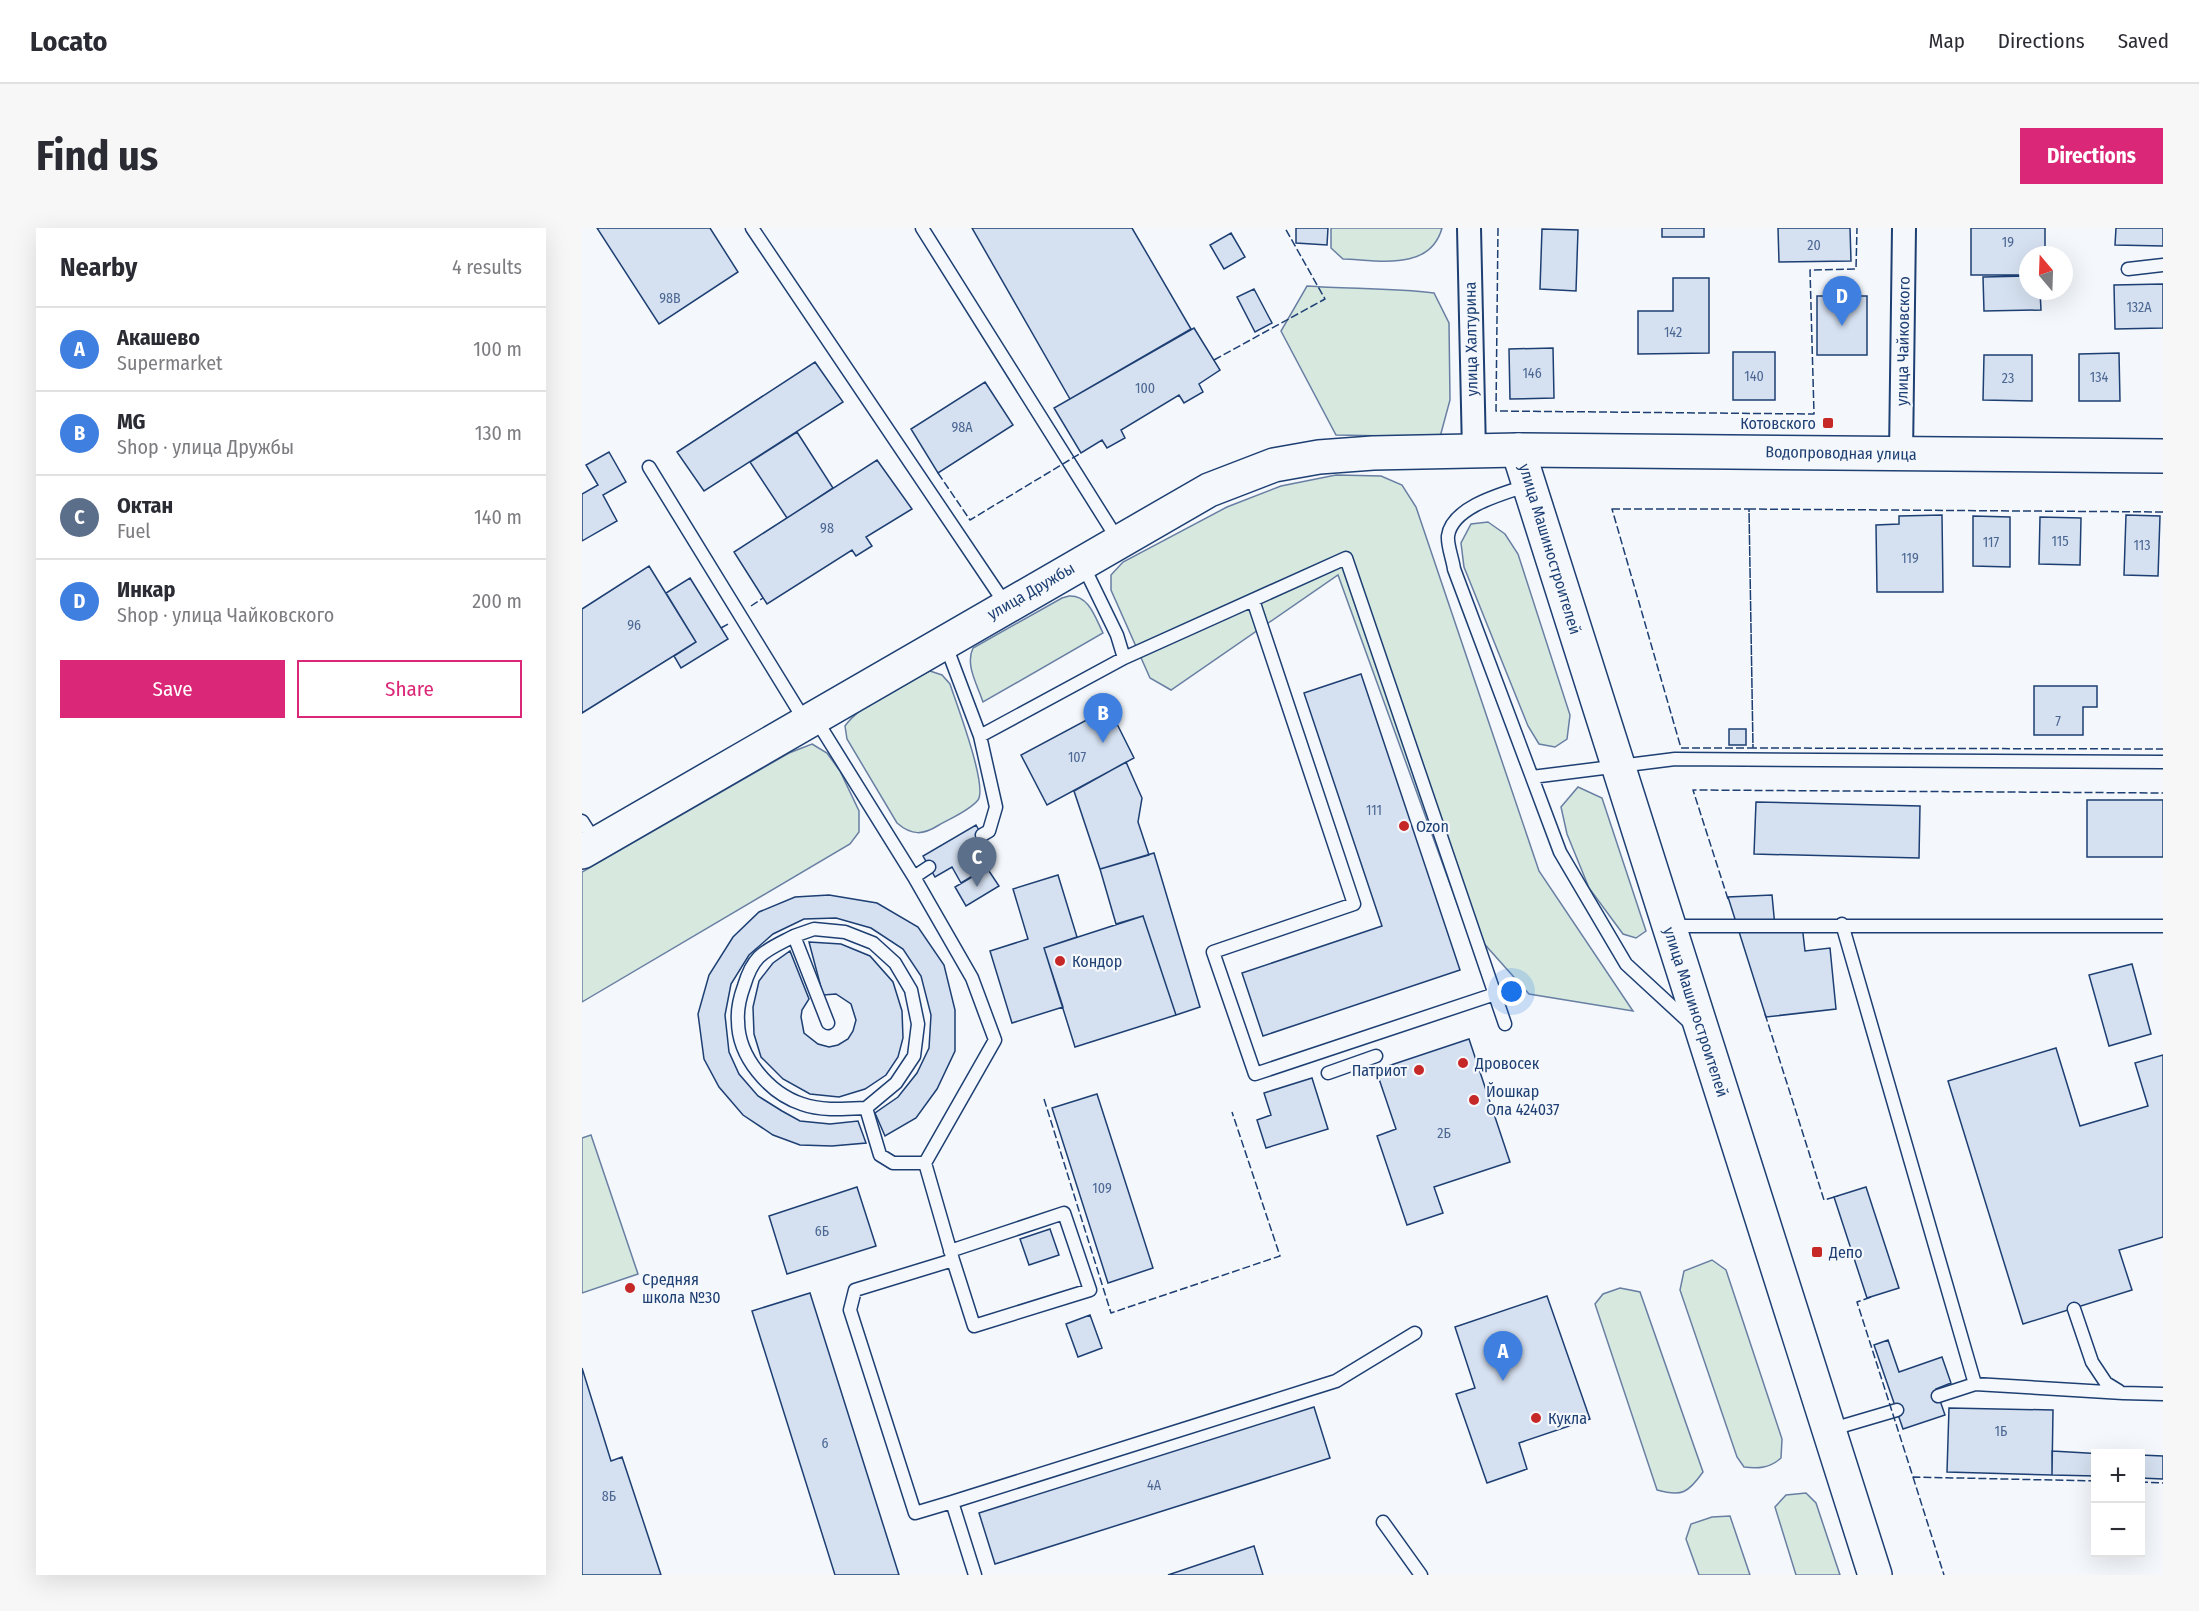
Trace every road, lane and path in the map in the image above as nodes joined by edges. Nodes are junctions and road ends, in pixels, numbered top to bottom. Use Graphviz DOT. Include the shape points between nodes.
graph roads {
  1 [pos="752,228"];
  2 [pos="922,228"];
  3 [pos="1469,228"];
  4 [pos="1904,228"];
  5 [pos="2163,265"];
  6 [pos="2128,269"];
  7 [pos="1518,450"];
  8 [pos="1474,451"];
  9 [pos="1901,453"];
  10 [pos="2163,456"];
  11 [pos="649,467"];
  12 [pos="1530,485"];
  13 [pos="1118,541"];
  14 [pos="1082,562"];
  15 [pos="1253,600"];
  16 [pos="1006,606"];
  17 [pos="944,642"];
  18 [pos="1124,658"];
  19 [pos="810,720"];
  20 [pos="980,736"];
  21 [pos="2163,762"];
  22 [pos="1618,767"];
  23 [pos="1532,777"];
  24 [pos="982,835"];
  25 [pos="587,839"];
  26 [pos="929,867"];
  27 [pos="914,877"];
  28 [pos="1842,924"];
  29 [pos="1669,926"];
  30 [pos="2163,926"];
  31 [pos="794,936"];
  32 [pos="1495,994"];
  33 [pos="828,1023"];
  34 [pos="1505,1024"];
  35 [pos="1704,1035"];
  36 [pos="1376,1056"];
  37 [pos="1328,1073"];
  38 [pos="866,1108"];
  39 [pos="925,1163"];
  40 [pos="951,1255"];
  41 [pos="2074,1308"];
  42 [pos="1415,1333"];
  43 [pos="1975,1384"];
  44 [pos="2123,1394"];
  45 [pos="2163,1394"];
  46 [pos="1938,1396"];
  47 [pos="1896,1410"];
  48 [pos="1828,1430"];
  49 [pos="952,1502"];
  50 [pos="1383,1522"];
  51 [pos="975,1575"];
  52 [pos="1421,1575"];
  53 [pos="1875,1575"];
  1 -- 16 [label="lane"];
  2 -- 13 [label="lane"];
  3 -- 8 [label="street, улица Халтурина"];
  4 -- 9 [label="street, улица Чайковского"];
  5 -- 6 [label="lane"];
  7 -- 8 [label="main road, улица Дружбы"];
  7 -- 9 [label="main road, Водопроводная улица"];
  7 -- 12 [label="main road, улица Машиностроителей"];
  8 -- 13 [label="main road, улица Дружбы" via="1373,453 1274,465 1209,490"];
  9 -- 10 [label="main road, Водопроводная улица"];
  11 -- 19 [label="lane"];
  12 -- 22 [label="main road, улица Машиностроителей"];
  12 -- 23 [label="lane" via="1488,498 1456,518 1448,536 1454,569"];
  13 -- 14 [label="main road, улица Дружбы"];
  14 -- 16 [label="main road, улица Дружбы"];
  14 -- 18 [label="lane"];
  15 -- 18 [label="lane"];
  15 -- 32 [label="lane" via="1346,558"];
  15 -- 32 [label="lane" via="1354,904 1213,952 1255,1074"];
  16 -- 17 [label="main road, улица Дружбы"];
  17 -- 19 [label="main road, улица Дружбы"];
  17 -- 20 [label="lane"];
  18 -- 20 [label="lane"];
  19 -- 25 [label="main road, улица Дружбы"];
  19 -- 27 [label="lane"];
  20 -- 24 [label="lane" via="996,807 989,831"];
  21 -- 22 [label="lane" via="1675,759"];
  22 -- 23 [label="lane"];
  22 -- 29 [label="main road, улица Машиностроителей"];
  23 -- 35 [label="lane" via="1560,852 1626,964"];
  26 -- 27 [label="lane"];
  27 -- 39 [label="lane" via="972,978 996,1040"];
  28 -- 29 [label="lane"];
  28 -- 30 [label="lane"];
  28 -- 43 [label="lane"];
  29 -- 35 [label="main road, улица Машиностроителей"];
  31 -- 33 [label="lane"];
  31 -- 38 [label="lane" via="814,929 845,932 873,943 895,963 911,990 918,1024 914,1056 896,1083"];
  31 -- 38 [label="lane" via="759,957 746,978 739,1000 738,1023 745,1050 774,1089 802,1104"];
  32 -- 34 [label="lane"];
  35 -- 48 [label="main road, улица Машиностроителей"];
  36 -- 37 [label="lane"];
  38 -- 39 [label="lane" via="880,1155 893,1164"];
  39 -- 40 [label="lane"];
  40 -- 40 [label="lane" via="974,1326 1090,1290 1064,1213"];
  40 -- 49 [label="lane" via="855,1290 850,1310 915,1513"];
  41 -- 44 [label="lane" via="2092,1362 2106,1383"];
  42 -- 49 [label="lane" via="1336,1381"];
  43 -- 44 [label="lane"];
  43 -- 46 [label="lane"];
  44 -- 45 [label="lane"];
  47 -- 48 [label="lane"];
  48 -- 53 [label="main road, улица Машиностроителей"];
  49 -- 51 [label="lane"];
  50 -- 52 [label="lane"];
}
